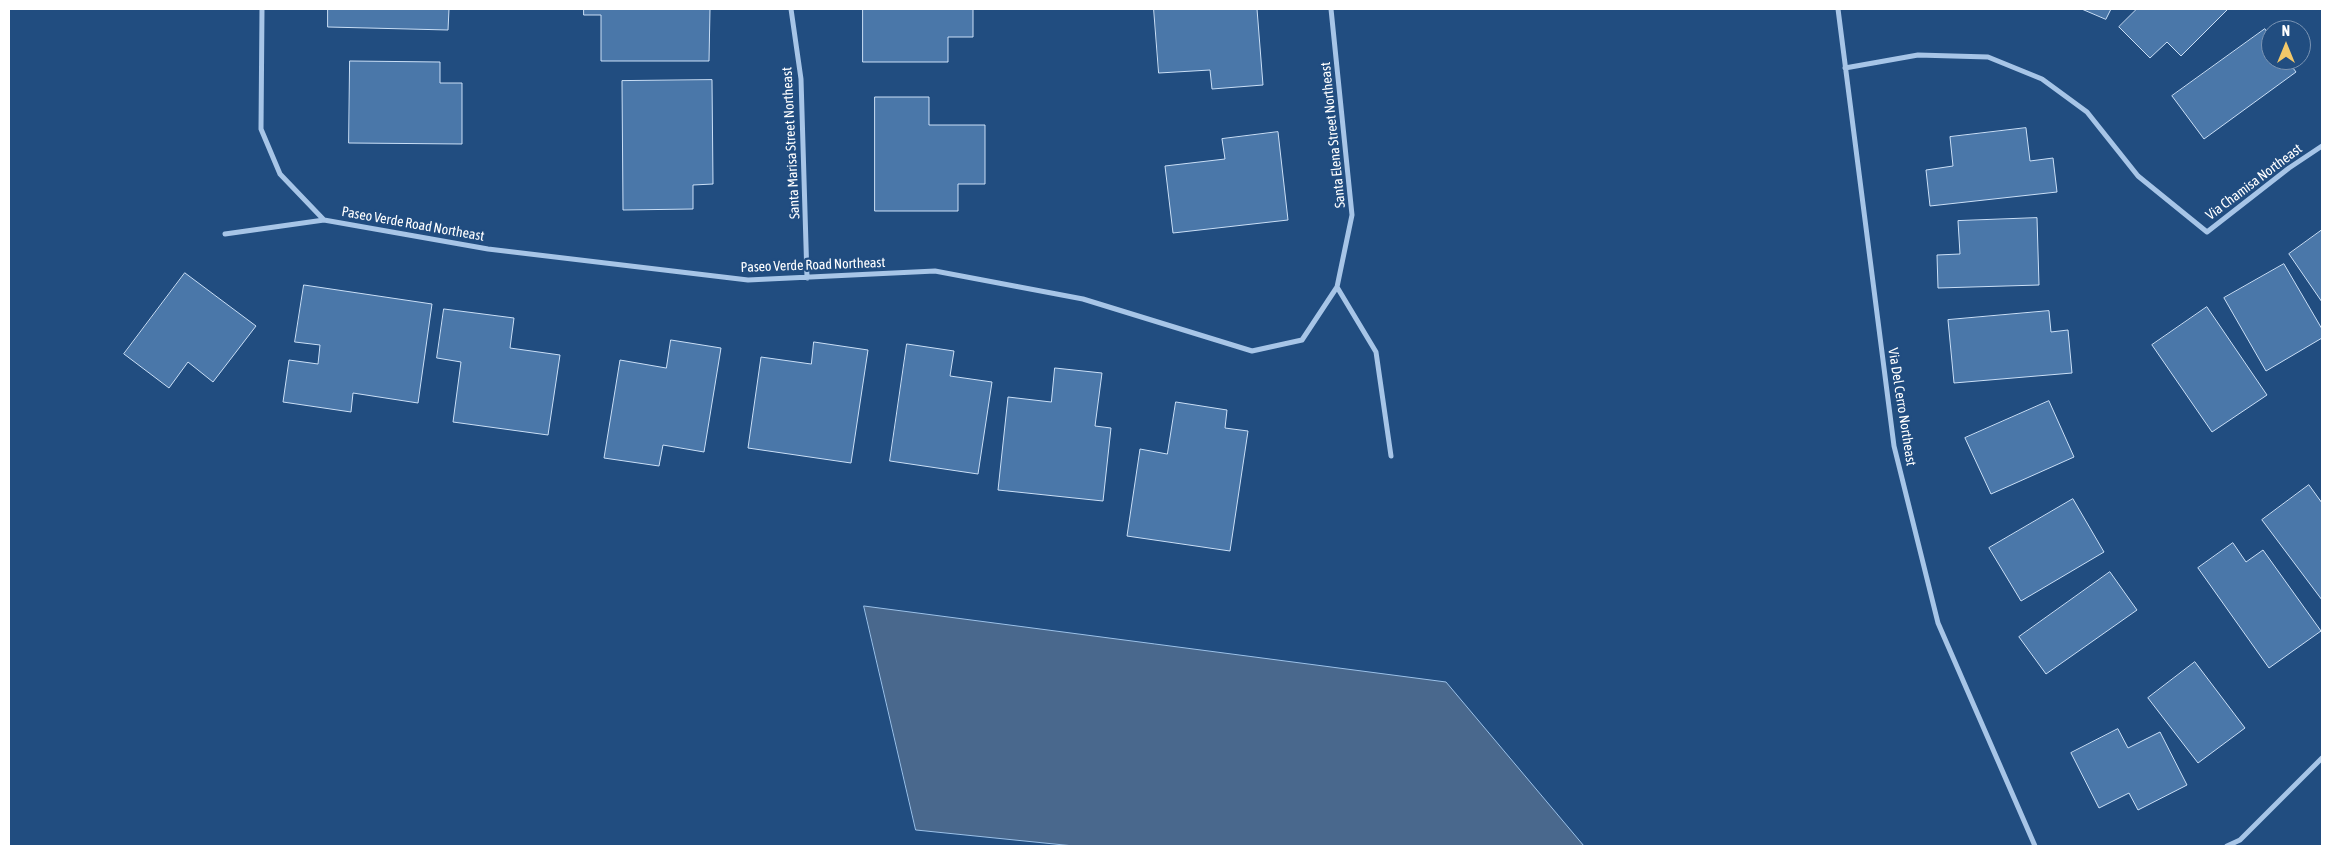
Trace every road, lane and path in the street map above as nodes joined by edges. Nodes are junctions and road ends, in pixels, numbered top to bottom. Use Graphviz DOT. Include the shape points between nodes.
graph roads {
  1 [pos="262,9"];
  2 [pos="791,9"];
  3 [pos="1331,9"];
  4 [pos="1838,9"];
  5 [pos="1845,68"];
  6 [pos="2322,146"];
  7 [pos="324,220"];
  8 [pos="225,234"];
  9 [pos="807,278"];
  10 [pos="1337,287"];
  11 [pos="1391,456"];
  12 [pos="2322,758"];
  13 [pos="2035,846"];
  14 [pos="2227,846"];
  1 -- 7 [label="street" via="261,129 280,174"];
  2 -- 9 [label="street, Santa Marisa Street Northeast" via="801,79"];
  3 -- 10 [label="street, Santa Elena Street Northeast" via="1352,215"];
  4 -- 5 [label="street, Via Del Cerro Northeast"];
  5 -- 6 [label="street, Via Chamisa Northeast" via="1918,55 1988,57 2042,79 2087,112 2138,176 2207,232"];
  5 -- 13 [label="street, Via Del Cerro Northeast" via="1898,465 1938,623"];
  7 -- 8 [label="street, Paseo Verde Road Northeast"];
  7 -- 9 [label="street, Paseo Verde Road Northeast" via="488,250 748,280"];
  9 -- 10 [label="street, Paseo Verde Road Northeast" via="935,271 1083,299 1252,351 1302,340"];
  10 -- 11 [label="street" via="1376,352"];
  12 -- 14 [label="street" via="2240,840"];
}
